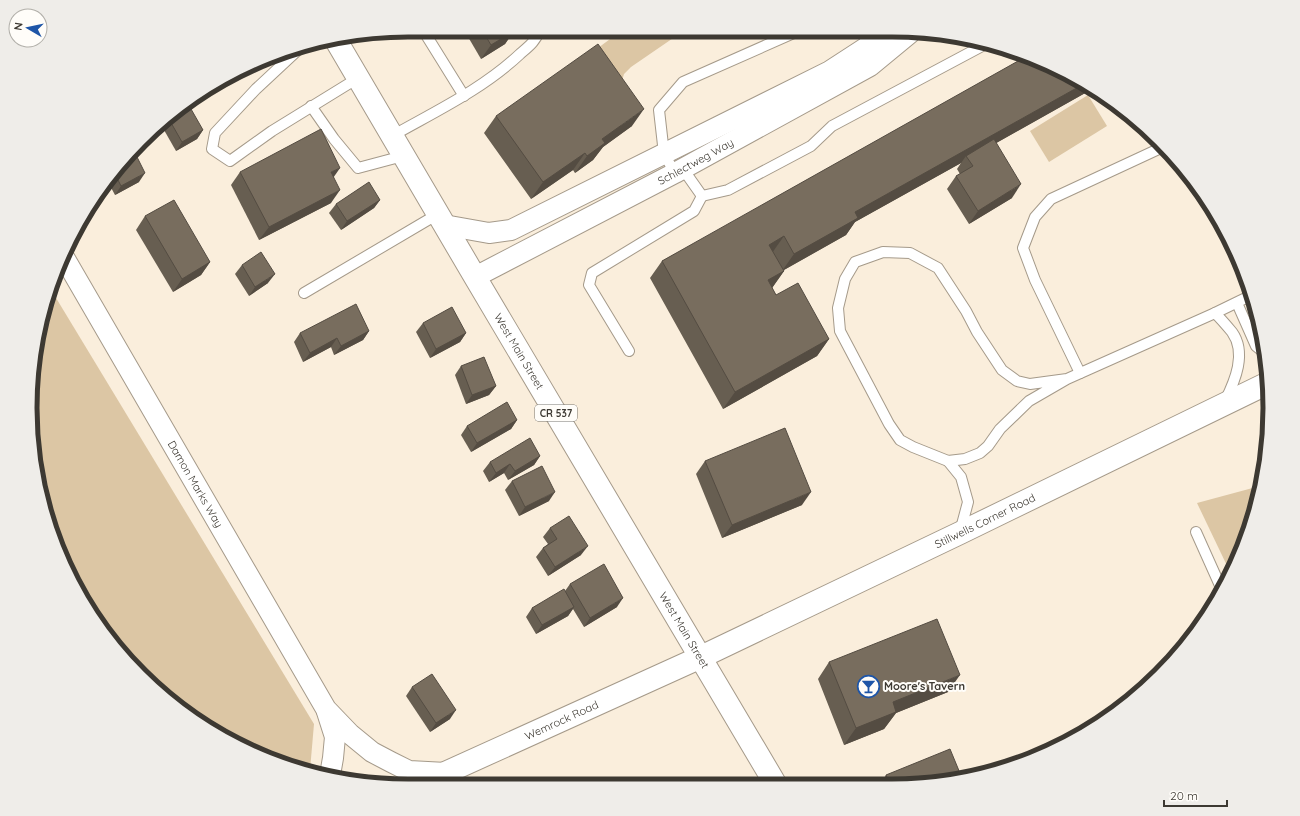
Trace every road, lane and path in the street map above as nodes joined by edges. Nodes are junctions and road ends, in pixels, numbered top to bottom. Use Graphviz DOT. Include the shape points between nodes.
graph roads {
  1 [pos="427,37"];
  2 [pos="536,37"];
  3 [pos="785,37"];
  4 [pos="893,37"];
  5 [pos="873,42"];
  6 [pos="338,44"];
  7 [pos="979,48"];
  8 [pos="291,56"];
  9 [pos="358,78"];
  10 [pos="464,96"];
  11 [pos="311,106"];
  12 [pos="392,136"];
  13 [pos="1158,150"];
  14 [pos="664,154"];
  15 [pos="403,156"];
  16 [pos="679,171"];
  17 [pos="702,196"];
  18 [pos="441,219"];
  19 [pos="67,262"];
  20 [pos="474,277"];
  21 [pos="304,293"];
  22 [pos="1246,298"];
  23 [pos="1237,303"];
  24 [pos="1215,313"];
  25 [pos="1258,348"];
  26 [pos="629,351"];
  27 [pos="1080,373"];
  28 [pos="1067,379"];
  29 [pos="1262,386"];
  30 [pos="1224,403"];
  31 [pos="948,461"];
  32 [pos="1196,532"];
  33 [pos="960,533"];
  34 [pos="1219,583"];
  35 [pos="701,657"];
  36 [pos="326,708"];
  37 [pos="331,771"];
  38 [pos="446,773"];
  39 [pos="432,779"];
  40 [pos="772,779"];
  1 -- 10 [label="lane"];
  2 -- 10 [label="lane" via="507,66"];
  3 -- 14 [label="lane" via="683,82 659,110"];
  4 -- 5 [label="street, Schlectweg Way"];
  5 -- 14 [label="street, Schlectweg Way" via="830,70"];
  5 -- 16 [label="street, Schlectweg Way" via="870,66"];
  6 -- 9 [label="street, West Main Street / CR 537"];
  7 -- 17 [label="lane" via="832,126 811,146 728,190"];
  8 -- 11 [label="lane" via="215,133 212,150 230,161"];
  9 -- 11 [label="lane"];
  9 -- 12 [label="street, West Main Street / CR 537"];
  10 -- 12 [label="lane"];
  11 -- 15 [label="lane" via="358,168"];
  12 -- 15 [label="street, West Main Street / CR 537"];
  13 -- 27 [label="lane" via="1051,199 1035,217 1023,248"];
  14 -- 16 [label="lane"];
  14 -- 18 [label="street, Schlectweg Way" via="512,230 489,233"];
  15 -- 18 [label="street, West Main Street / CR 537"];
  16 -- 17 [label="lane"];
  16 -- 20 [label="street, Schlectweg Way"];
  17 -- 26 [label="lane" via="694,211 592,273 589,285"];
  18 -- 20 [label="street, West Main Street / CR 537"];
  18 -- 21 [label="lane"];
  19 -- 36 [label="street, Damon Marks Way"];
  20 -- 35 [label="street, West Main Street / CR 537"];
  22 -- 23 [label="lane"];
  23 -- 24 [label="lane"];
  23 -- 25 [label="lane"];
  24 -- 27 [label="lane"];
  24 -- 30 [label="lane" via="1232,333 1238,345 1234,381"];
  27 -- 28 [label="lane"];
  28 -- 31 [label="lane" via="1029,401 980,453 965,459"];
  28 -- 31 [label="lane" via="1030,384 1017,381 1002,370 938,268 910,253 883,252 856,262 845,279 838,308 840,331 900,440"];
  29 -- 30 [label="street, Stillwells Corner Road"];
  30 -- 33 [label="street, Stillwells Corner Road"];
  31 -- 33 [label="lane" via="961,476 968,502"];
  32 -- 34 [label="lane"];
  33 -- 35 [label="street, Stillwells Corner Road"];
  35 -- 38 [label="street, Wemrock Road"];
  35 -- 40 [label="street, West Main Street / CR 537"];
  36 -- 37 [label="street, Damon Marks Way" via="335,737"];
  36 -- 38 [label="street, Damon Marks Way" via="350,734 372,752 409,771"];
  38 -- 39 [label="street, Wemrock Road"];
}
